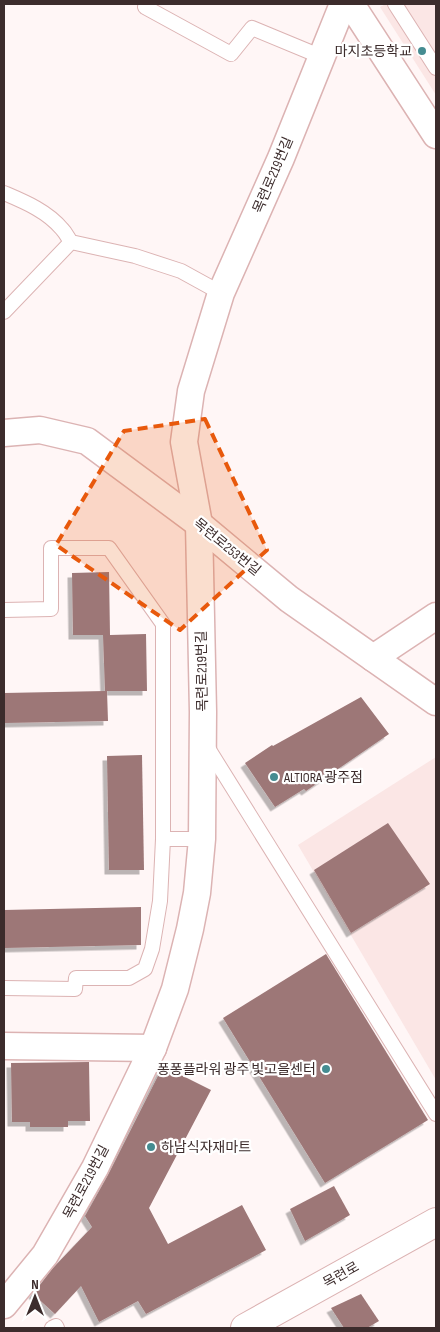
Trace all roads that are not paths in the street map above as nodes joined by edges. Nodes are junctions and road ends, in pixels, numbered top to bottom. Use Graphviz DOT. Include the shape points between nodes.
graph roads {
  1 [pos="147,4"];
  2 [pos="343,4"];
  3 [pos="351,4"];
  4 [pos="396,4"];
  5 [pos="322,56"];
  6 [pos="436,68"];
  7 [pos="436,135"];
  8 [pos="4,193"];
  9 [pos="71,242"];
  10 [pos="221,293"];
  11 [pos="4,312"];
  12 [pos="4,433"];
  13 [pos="200,524"];
  14 [pos="4,610"];
  15 [pos="436,616"];
  16 [pos="373,658"];
  17 [pos="436,702"];
  18 [pos="203,740"];
  19 [pos="162,839"];
  20 [pos="202,839"];
  21 [pos="4,988"];
  22 [pos="4,1046"];
  23 [pos="153,1048"];
  24 [pos="436,1114"];
  25 [pos="436,1222"];
  26 [pos="4,1305"];
  27 [pos="52,1328"];
  28 [pos="57,1328"];
  29 [pos="245,1328"];
  1 -- 5 [label="lane" via="145,7 231,54 252,28"];
  2 -- 5 [label="street, 목련로219번길"];
  3 -- 7 [label="street"];
  4 -- 6 [label="lane"];
  5 -- 10 [label="street, 목련로219번길"];
  8 -- 9 [label="lane" via="47,214"];
  9 -- 10 [label="lane" via="135,256 181,271"];
  9 -- 11 [label="lane"];
  10 -- 13 [label="street, 목련로219번길" via="191,391 184,442"];
  12 -- 13 [label="street, 목련로253번길" via="40,430 86,441"];
  13 -- 16 [label="street, 목련로253번길" via="289,599"];
  13 -- 18 [label="street, 목련로219번길"];
  14 -- 19 [label="lane" via="50,609 50,548 109,548 164,624"];
  15 -- 16 [label="street"];
  16 -- 17 [label="street, 목련로253번길"];
  18 -- 20 [label="street, 목련로219번길"];
  18 -- 24 [label="lane"];
  19 -- 20 [label="lane"];
  19 -- 21 [label="lane" via="160,901 152,949 145,969 129,978 76,978 75,989"];
  20 -- 23 [label="street, 목련로219번길" via="190,929 175,989"];
  22 -- 23 [label="street"];
  23 -- 26 [label="street, 목련로219번길" via="70,1214 45,1255"];
  25 -- 29 [label="main road, 목련로"];
  27 -- 28 [label="lane"];
}
